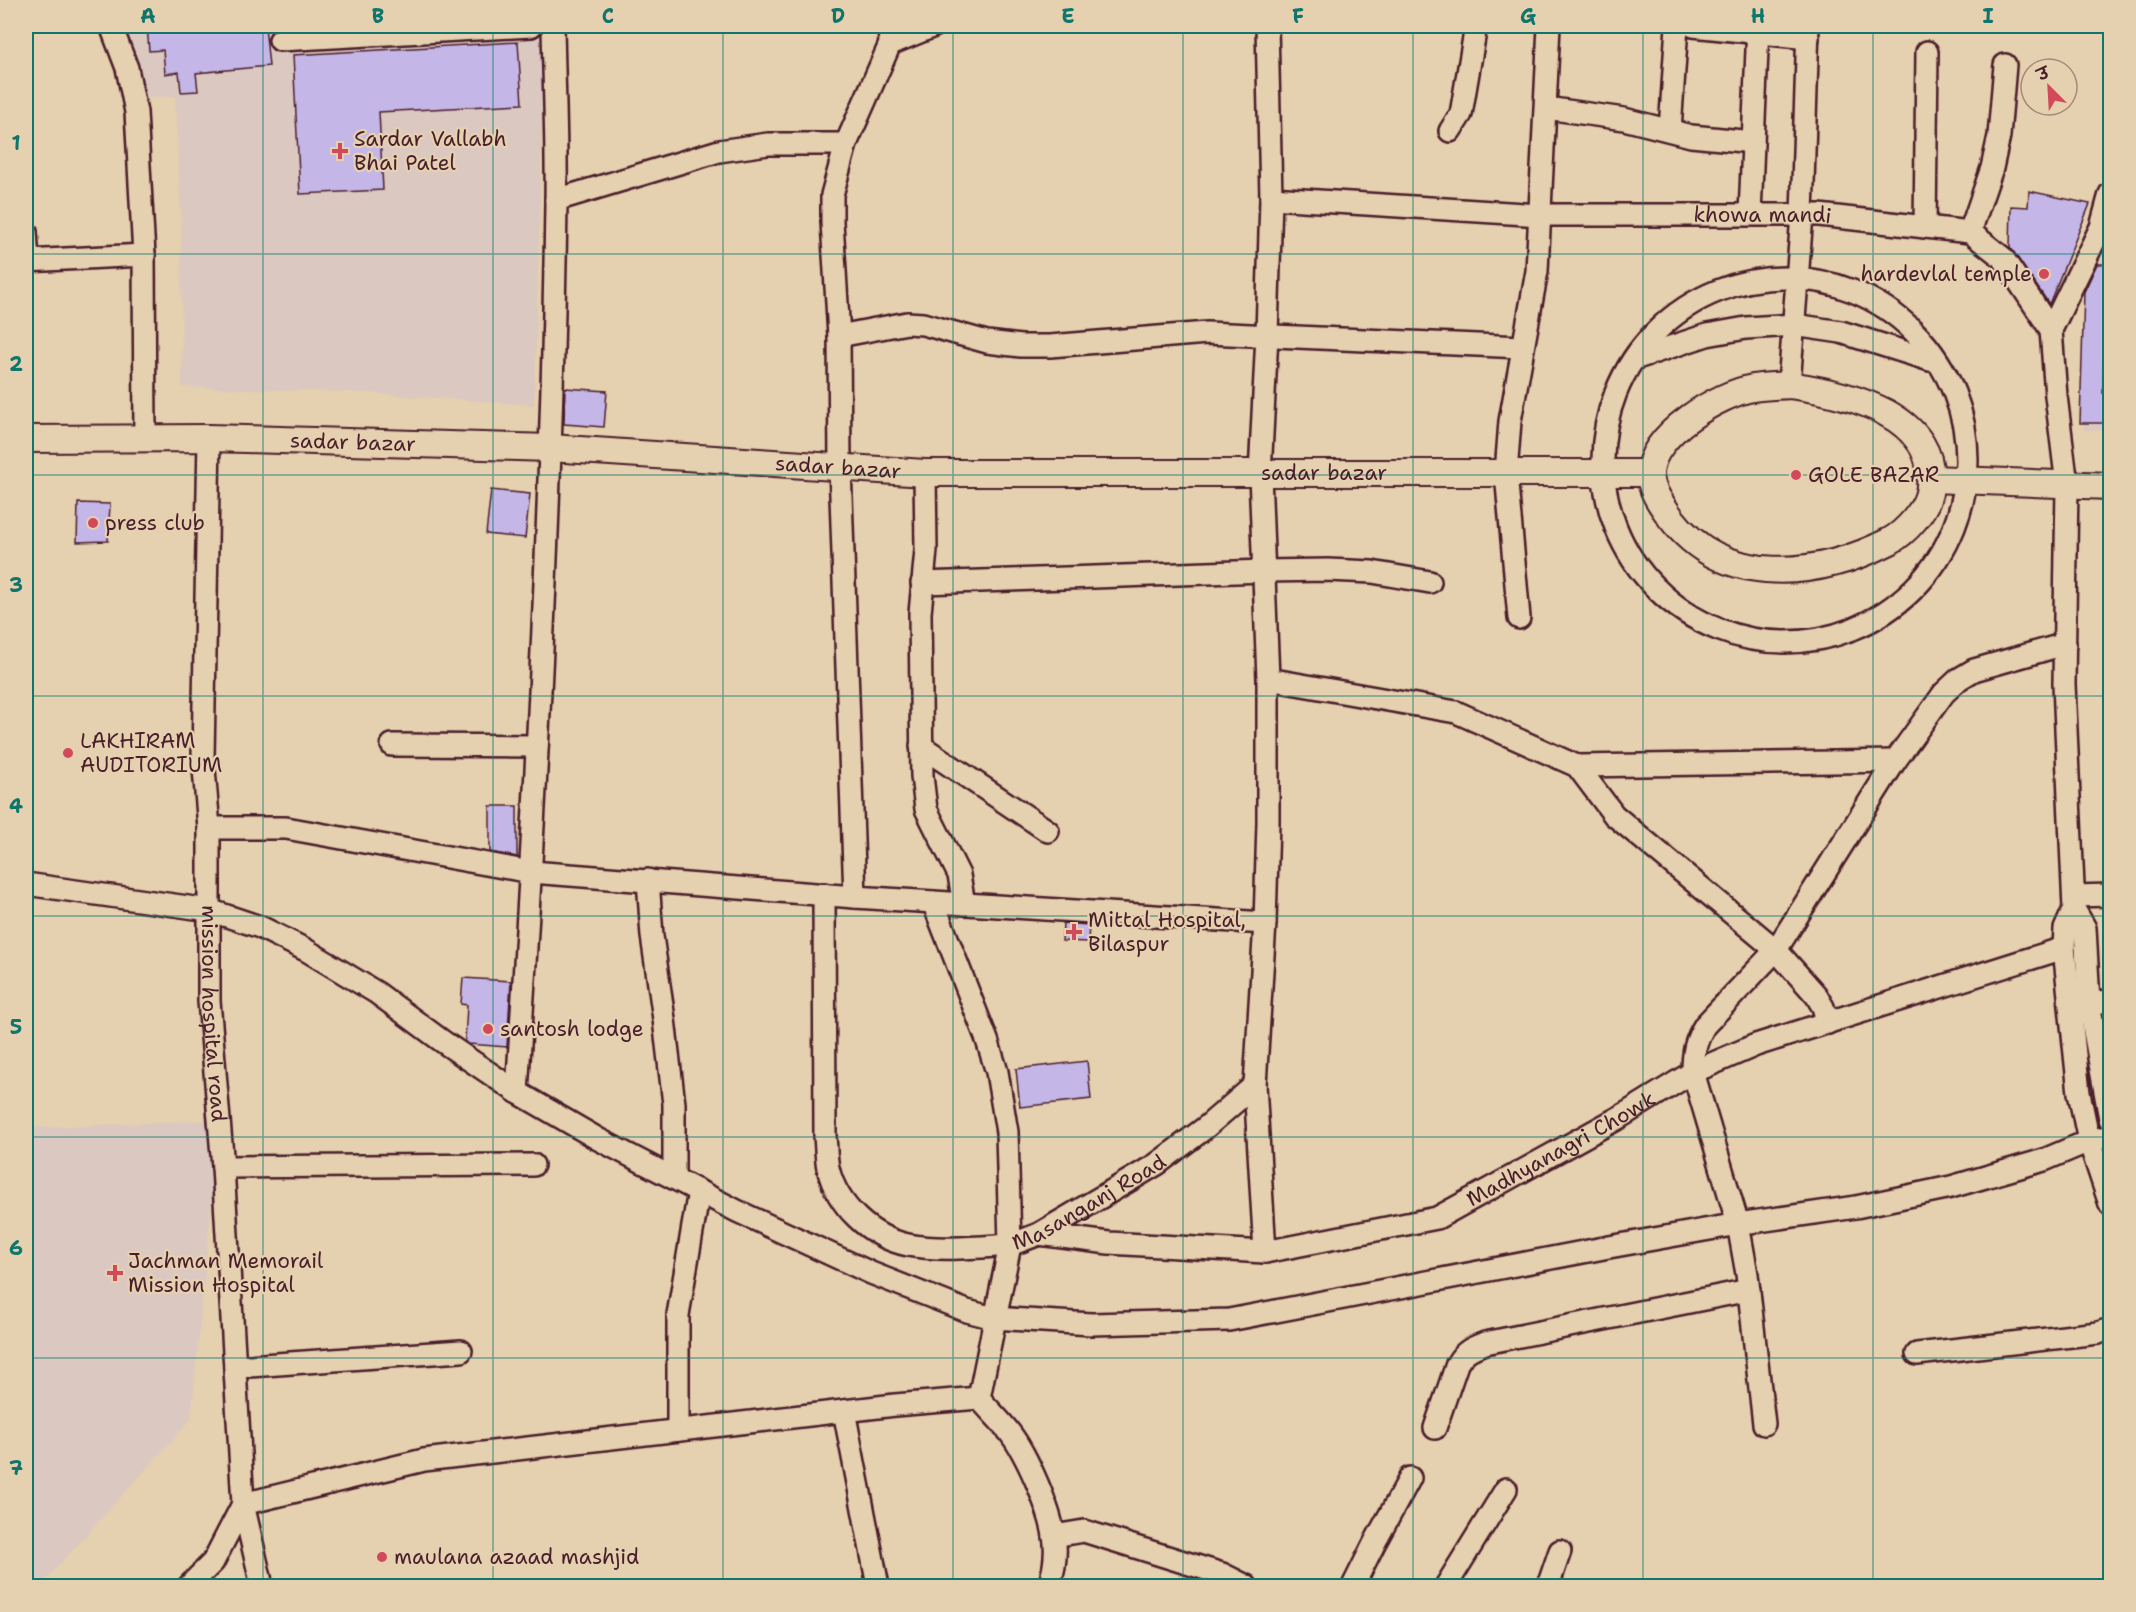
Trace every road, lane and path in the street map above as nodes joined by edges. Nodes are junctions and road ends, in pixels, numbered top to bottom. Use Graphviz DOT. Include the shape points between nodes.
graph roads {
  1 [pos="111,26"];
  2 [pos="498,26"];
  3 [pos="531,26"];
  4 [pos="553,26"];
  5 [pos="934,26"];
  6 [pos="1268,26"];
  7 [pos="1476,26"];
  8 [pos="1549,26"];
  9 [pos="1677,26"];
  10 [pos="1693,26"];
  11 [pos="1758,29"];
  12 [pos="1808,32"];
  13 [pos="889,35"];
  14 [pos="280,40"];
  15 [pos="1927,52"];
  16 [pos="2005,65"];
  17 [pos="1546,108"];
  18 [pos="1670,130"];
  19 [pos="1450,131"];
  20 [pos="1753,142"];
  21 [pos="846,144"];
  22 [pos="2110,194"];
  23 [pos="1270,198"];
  24 [pos="556,200"];
  25 [pos="1750,214"];
  26 [pos="1540,215"];
  27 [pos="1802,215"];
  28 [pos="1925,227"];
  29 [pos="26,232"];
  30 [pos="1970,232"];
  31 [pos="144,255"];
  32 [pos="27,261"];
  33 [pos="1797,274"];
  34 [pos="1794,325"];
  35 [pos="2051,330"];
  36 [pos="1267,335"];
  37 [pos="839,336"];
  38 [pos="1522,347"];
  39 [pos="1634,359"];
  40 [pos="1933,361"];
  41 [pos="1789,385"];
  42 [pos="145,438"];
  43 [pos="209,438"];
  44 [pos="26,439"];
  45 [pos="550,448"];
  46 [pos="840,467"];
  47 [pos="925,473"];
  48 [pos="1506,473"];
  49 [pos="1604,473"];
  50 [pos="1650,473"];
  51 [pos="1260,474"];
  52 [pos="1931,478"];
  53 [pos="1971,480"];
  54 [pos="2067,485"];
  55 [pos="2110,486"];
  56 [pos="1264,571"];
  57 [pos="1430,582"];
  58 [pos="922,583"];
  59 [pos="1519,618"];
  60 [pos="2065,644"];
  61 [pos="1268,679"];
  62 [pos="392,745"];
  63 [pos="537,746"];
  64 [pos="921,746"];
  65 [pos="1895,761"];
  66 [pos="1577,765"];
  67 [pos="209,828"];
  68 [pos="1048,831"];
  69 [pos="531,872"];
  70 [pos="648,880"];
  71 [pos="26,884"];
  72 [pos="824,894"];
  73 [pos="2110,895"];
  74 [pos="855,897"];
  75 [pos="933,902"];
  76 [pos="964,903"];
  77 [pos="2074,903"];
  78 [pos="209,910"];
  79 [pos="1265,923"];
  80 [pos="2064,948"];
  81 [pos="1776,950"];
  82 [pos="2110,1001"];
  83 [pos="2089,1003"];
  84 [pos="1828,1023"];
  85 [pos="1693,1072"];
  86 [pos="1255,1085"];
  87 [pos="517,1092"];
  88 [pos="2110,1119"];
  89 [pos="2110,1136"];
  90 [pos="2089,1141"];
  91 [pos="533,1166"];
  92 [pos="223,1167"];
  93 [pos="674,1178"];
  94 [pos="699,1191"];
  95 [pos="2110,1204"];
  96 [pos="1738,1224"];
  97 [pos="1039,1234"];
  98 [pos="1010,1245"];
  99 [pos="1265,1252"];
  100 [pos="1749,1290"];
  101 [pos="994,1318"];
  102 [pos="2110,1329"];
  103 [pos="461,1351"];
  104 [pos="1917,1354"];
  105 [pos="235,1367"];
  106 [pos="979,1398"];
  107 [pos="844,1411"];
  108 [pos="1764,1424"];
  109 [pos="1435,1428"];
  110 [pos="678,1430"];
  111 [pos="1410,1478"];
  112 [pos="1506,1489"];
  113 [pos="243,1504"];
  114 [pos="1054,1536"];
  115 [pos="1560,1551"];
  116 [pos="189,1587"];
  117 [pos="262,1587"];
  118 [pos="878,1587"];
  119 [pos="1049,1587"];
  120 [pos="1246,1587"];
  121 [pos="1353,1587"];
  122 [pos="1446,1587"];
  123 [pos="1548,1587"];
  1 -- 31 [label="street" via="127,68 136,112"];
  2 -- 3 [label="street"];
  2 -- 14 [label="street"];
  4 -- 24 [label="street"];
  5 -- 13 [label="street"];
  6 -- 23 [label="street"];
  7 -- 19 [label="street" via="1461,114"];
  8 -- 17 [label="street"];
  9 -- 18 [label="street"];
  10 -- 11 [label="street"];
  11 -- 12 [label="street"];
  11 -- 20 [label="street"];
  12 -- 27 [label="street"];
  13 -- 21 [label="street"];
  15 -- 28 [label="street"];
  16 -- 30 [label="street" via="1999,136"];
  17 -- 18 [label="street"];
  17 -- 26 [label="street"];
  18 -- 20 [label="street"];
  20 -- 25 [label="street"];
  21 -- 24 [label="street" via="768,144 719,151"];
  21 -- 37 [label="street" via="832,195"];
  22 -- 35 [label="street" via="2100,227"];
  23 -- 26 [label="street, khowa mandi"];
  23 -- 36 [label="street"];
  24 -- 45 [label="street"];
  25 -- 26 [label="street, khowa mandi"];
  25 -- 27 [label="street, khowa mandi"];
  26 -- 38 [label="street" via="1537,272"];
  27 -- 28 [label="street, khowa mandi"];
  27 -- 33 [label="street"];
  28 -- 30 [label="street, khowa mandi"];
  29 -- 32 [label="street"];
  30 -- 35 [label="street" via="2002,258"];
  31 -- 32 [label="street"];
  31 -- 42 [label="street"];
  33 -- 34 [label="street"];
  33 -- 39 [label="street" via="1761,274 1703,295 1673,314"];
  33 -- 40 [label="street" via="1872,305 1910,335"];
  34 -- 39 [label="street" via="1707,335"];
  34 -- 40 [label="street" via="1841,332"];
  34 -- 41 [label="street"];
  35 -- 54 [label="street"];
  36 -- 37 [label="street" via="1207,333 1022,346 987,342 908,323"];
  36 -- 38 [label="street"];
  36 -- 51 [label="street"];
  37 -- 46 [label="street"];
  38 -- 48 [label="street"];
  39 -- 49 [label="street" via="1611,404 1604,434"];
  40 -- 53 [label="street" via="1949,392"];
  41 -- 50 [label="main road" via="1752,388 1716,401 1689,417 1656,453"];
  41 -- 52 [label="main road" via="1825,390 1886,412 1912,432 1926,452"];
  42 -- 43 [label="main road, sadar bazar"];
  42 -- 44 [label="main road, sadar bazar"];
  43 -- 45 [label="main road, sadar bazar"];
  43 -- 67 [label="street, mission hospital road" via="203,757"];
  45 -- 46 [label="main road, sadar bazar"];
  45 -- 63 [label="street"];
  46 -- 47 [label="main road, sadar bazar"];
  46 -- 74 [label="street"];
  47 -- 51 [label="main road, sadar bazar"];
  47 -- 58 [label="street" via="926,550"];
  48 -- 49 [label="main road, sadar bazar"];
  48 -- 51 [label="main road, sadar bazar"];
  48 -- 59 [label="street"];
  49 -- 50 [label="main road, sadar bazar"];
  49 -- 53 [label="street" via="1610,520 1621,546 1642,573 1681,607 1718,629 1760,639 1805,640 1859,626 1901,606 1938,569 1962,527"];
  50 -- 52 [label="main road" via="1654,492 1663,507 1678,527 1704,549 1735,564 1768,570 1808,569 1843,561 1898,536 1928,497"];
  51 -- 56 [label="street"];
  52 -- 53 [label="main road"];
  53 -- 54 [label="main road"];
  54 -- 55 [label="main road"];
  54 -- 60 [label="street"];
  56 -- 57 [label="street" via="1372,572"];
  56 -- 58 [label="street"];
  56 -- 61 [label="street"];
  58 -- 64 [label="street"];
  60 -- 65 [label="street" via="1974,670 1959,679 1944,693"];
  60 -- 77 [label="street"];
  61 -- 66 [label="street" via="1456,712"];
  61 -- 79 [label="street"];
  62 -- 63 [label="street"];
  63 -- 69 [label="street"];
  64 -- 68 [label="street"];
  64 -- 76 [label="street" via="926,809 959,875"];
  65 -- 66 [label="street"];
  65 -- 81 [label="street"];
  66 -- 81 [label="street" via="1614,815"];
  67 -- 69 [label="street" via="286,828"];
  67 -- 78 [label="street, mission hospital road"];
  69 -- 70 [label="street"];
  69 -- 87 [label="street"];
  70 -- 72 [label="street"];
  70 -- 93 [label="street" via="674,1104"];
  71 -- 78 [label="street"];
  72 -- 74 [label="street"];
  72 -- 98 [label="street" via="825,1136 835,1189 849,1211 874,1232 907,1245"];
  73 -- 77 [label="street"];
  74 -- 75 [label="street"];
  75 -- 76 [label="street"];
  75 -- 98 [label="street" via="997,1072 1007,1132"];
  76 -- 79 [label="street"];
  77 -- 80 [label="street" via="2065,929"];
  77 -- 83 [label="street" via="2085,928"];
  78 -- 87 [label="street" via="260,927 306,950 377,993"];
  78 -- 92 [label="street, mission hospital road" via="209,1001"];
  79 -- 86 [label="street"];
  80 -- 84 [label="street, Madhyanagri Chowk"];
  80 -- 90 [label="street" via="2079,1093"];
  81 -- 84 [label="street" via="1816,994"];
  81 -- 85 [label="street" via="1705,1025 1695,1046"];
  82 -- 83 [label="street"];
  83 -- 88 [label="street"];
  84 -- 85 [label="street, Madhyanagri Chowk" via="1756,1045"];
  85 -- 96 [label="street"];
  85 -- 99 [label="street, Madhyanagri Chowk" via="1437,1218"];
  86 -- 97 [label="street, Masanganj Road" via="1157,1164"];
  86 -- 99 [label="street"];
  87 -- 93 [label="street"];
  89 -- 90 [label="street"];
  90 -- 95 [label="street"];
  90 -- 96 [label="street" via="2044,1160 1951,1187 1856,1207"];
  91 -- 92 [label="street"];
  92 -- 105 [label="street, mission hospital road"];
  93 -- 94 [label="street"];
  94 -- 101 [label="street" via="871,1273"];
  94 -- 110 [label="street" via="678,1314"];
  96 -- 100 [label="street"];
  96 -- 101 [label="street" via="1229,1320 1092,1324"];
  97 -- 98 [label="street, Masanganj Road"];
  97 -- 99 [label="street, Madhyanagri Chowk" via="1109,1243"];
  98 -- 101 [label="street, Masanganj Road"];
  100 -- 108 [label="street"];
  100 -- 109 [label="street" via="1471,1348 1458,1364"];
  101 -- 106 [label="street, Masanganj Road"];
  102 -- 104 [label="street"];
  103 -- 105 [label="street"];
  105 -- 113 [label="street, mission hospital road"];
  106 -- 107 [label="street"];
  106 -- 114 [label="street" via="1011,1434 1031,1470"];
  107 -- 110 [label="street"];
  107 -- 118 [label="street"];
  110 -- 113 [label="street" via="424,1460"];
  111 -- 121 [label="street"];
  112 -- 122 [label="street"];
  113 -- 116 [label="street" via="213,1562"];
  113 -- 117 [label="street, mission hospital road"];
  114 -- 119 [label="street"];
  114 -- 120 [label="street" via="1084,1531 1222,1574"];
  115 -- 123 [label="street"];
}
